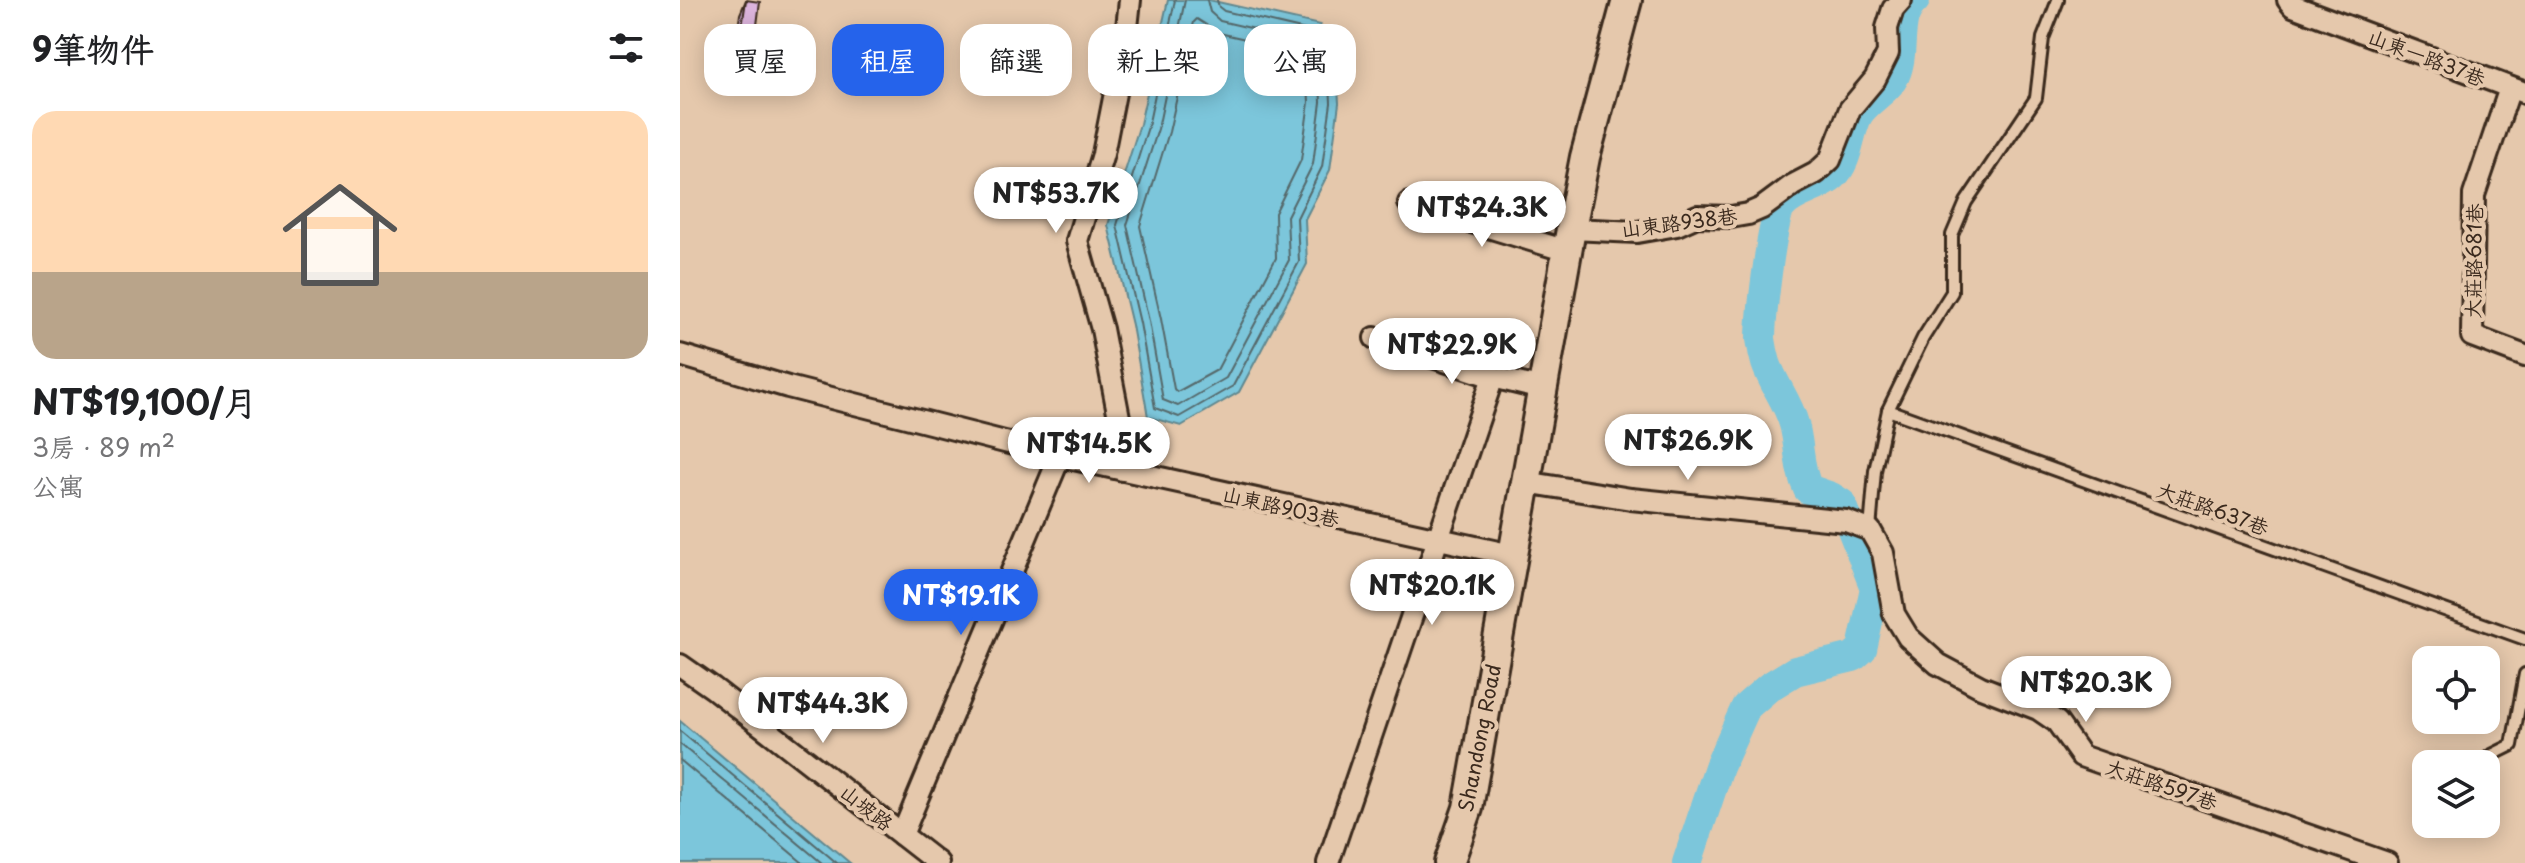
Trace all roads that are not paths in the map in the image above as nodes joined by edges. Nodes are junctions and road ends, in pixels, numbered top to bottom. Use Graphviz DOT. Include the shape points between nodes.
graph roads {
  1 [pos="1130,0"];
  2 [pos="1627,0"];
  3 [pos="1901,0"];
  4 [pos="2058,0"];
  5 [pos="2288,0"];
  6 [pos="2518,90"];
  7 [pos="1409,203"];
  8 [pos="1569,240"];
  9 [pos="1375,338"];
  10 [pos="680,355"];
  11 [pos="2525,356"];
  12 [pos="1493,377"];
  13 [pos="1542,389"];
  14 [pos="1888,410"];
  15 [pos="1060,456"];
  16 [pos="1123,470"];
  17 [pos="1525,482"];
  18 [pos="1857,525"];
  19 [pos="1437,541"];
  20 [pos="1512,555"];
  21 [pos="2525,639"];
  22 [pos="680,665"];
  23 [pos="2525,674"];
  24 [pos="2500,751"];
  25 [pos="902,835"];
  26 [pos="938,863"];
  27 [pos="1328,863"];
  28 [pos="1449,863"];
  29 [pos="2387,863"];
  1 -- 16 [label="street" via="1103,154 1077,241 1102,329 1121,428"];
  2 -- 8 [label="street, Shandong Road"];
  3 -- 8 [label="street, 山東路938巷" via="1887,28 1888,53 1850,109 1830,160 1816,173 1748,214 1697,216 1677,225"];
  4 -- 14 [label="lane" via="2043,38 2036,98 1966,202 1952,235 1952,292"];
  5 -- 6 [label="street, 山東一路37巷"];
  6 -- 11 [label="street, 大莊路681巷" via="2474,195 2472,336"];
  7 -- 8 [label="street, 山東路938巷"];
  8 -- 13 [label="street, Shandong Road"];
  9 -- 12 [label="street"];
  10 -- 15 [label="street, 山東路903巷"];
  12 -- 13 [label="street"];
  12 -- 19 [label="street"];
  13 -- 17 [label="street, Shandong Road"];
  14 -- 18 [label="lane"];
  14 -- 21 [label="lane, 大莊路637巷"];
  15 -- 16 [label="street, 山東路903巷"];
  15 -- 25 [label="street"];
  16 -- 19 [label="street, 山東路903巷"];
  17 -- 18 [label="street"];
  17 -- 20 [label="street, Shandong Road"];
  18 -- 29 [label="street, 大莊路597巷" via="1883,553 1894,614 1908,637 1938,664 2057,722 2081,756"];
  19 -- 20 [label="street, 山東路903巷"];
  19 -- 27 [label="street"];
  20 -- 28 [label="street, Shandong Road" via="1468,808"];
  22 -- 25 [label="street, 山坡路"];
  23 -- 24 [label="lane" via="2512,745"];
  25 -- 26 [label="street, 山坡路"];
}
